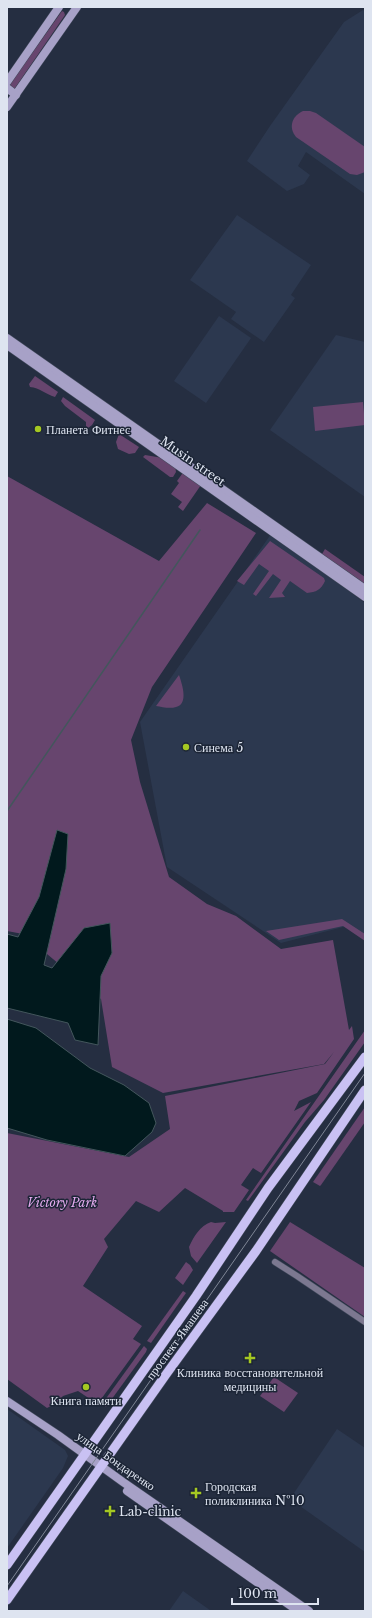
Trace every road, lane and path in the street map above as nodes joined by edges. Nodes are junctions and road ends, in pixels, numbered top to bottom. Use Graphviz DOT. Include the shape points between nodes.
graph roads {
  1 [pos="59,7"];
  2 [pos="64,7"];
  3 [pos="75,10"];
  4 [pos="7,82"];
  5 [pos="7,88"];
  6 [pos="16,95"];
  7 [pos="7,107"];
  8 [pos="7,338"];
  9 [pos="7,345"];
  10 [pos="365,589"];
  11 [pos="365,597"];
  12 [pos="365,1057"];
  13 [pos="365,1090"];
  14 [pos="275,1262"];
  15 [pos="365,1322"];
  16 [pos="7,1402"];
  17 [pos="84,1456"];
  18 [pos="100,1468"];
  19 [pos="7,1565"];
  20 [pos="7,1600"];
  21 [pos="298,1611"];
  22 [pos="309,1611"];
  1 -- 4 [label="street"];
  2 -- 3 [label="street"];
  3 -- 6 [label="street"];
  5 -- 6 [label="street"];
  6 -- 7 [label="street"];
  8 -- 10 [label="street, Musin street"];
  9 -- 11 [label="street, Musin street"];
  12 -- 17 [label="main road, проспект Ямашева" via="265,1193"];
  13 -- 18 [label="main road, проспект Ямашева" via="256,1252"];
  14 -- 15 [label="street"];
  16 -- 17 [label="street, улица Бондаренко"];
  17 -- 18 [label="street, улица Бондаренко"];
  17 -- 19 [label="main road, проспект Ямашева"];
  18 -- 20 [label="main road, проспект Ямашева"];
  18 -- 21 [label="street, улица Бондаренко"];
  18 -- 22 [label="street, улица Бондаренко"];
}
